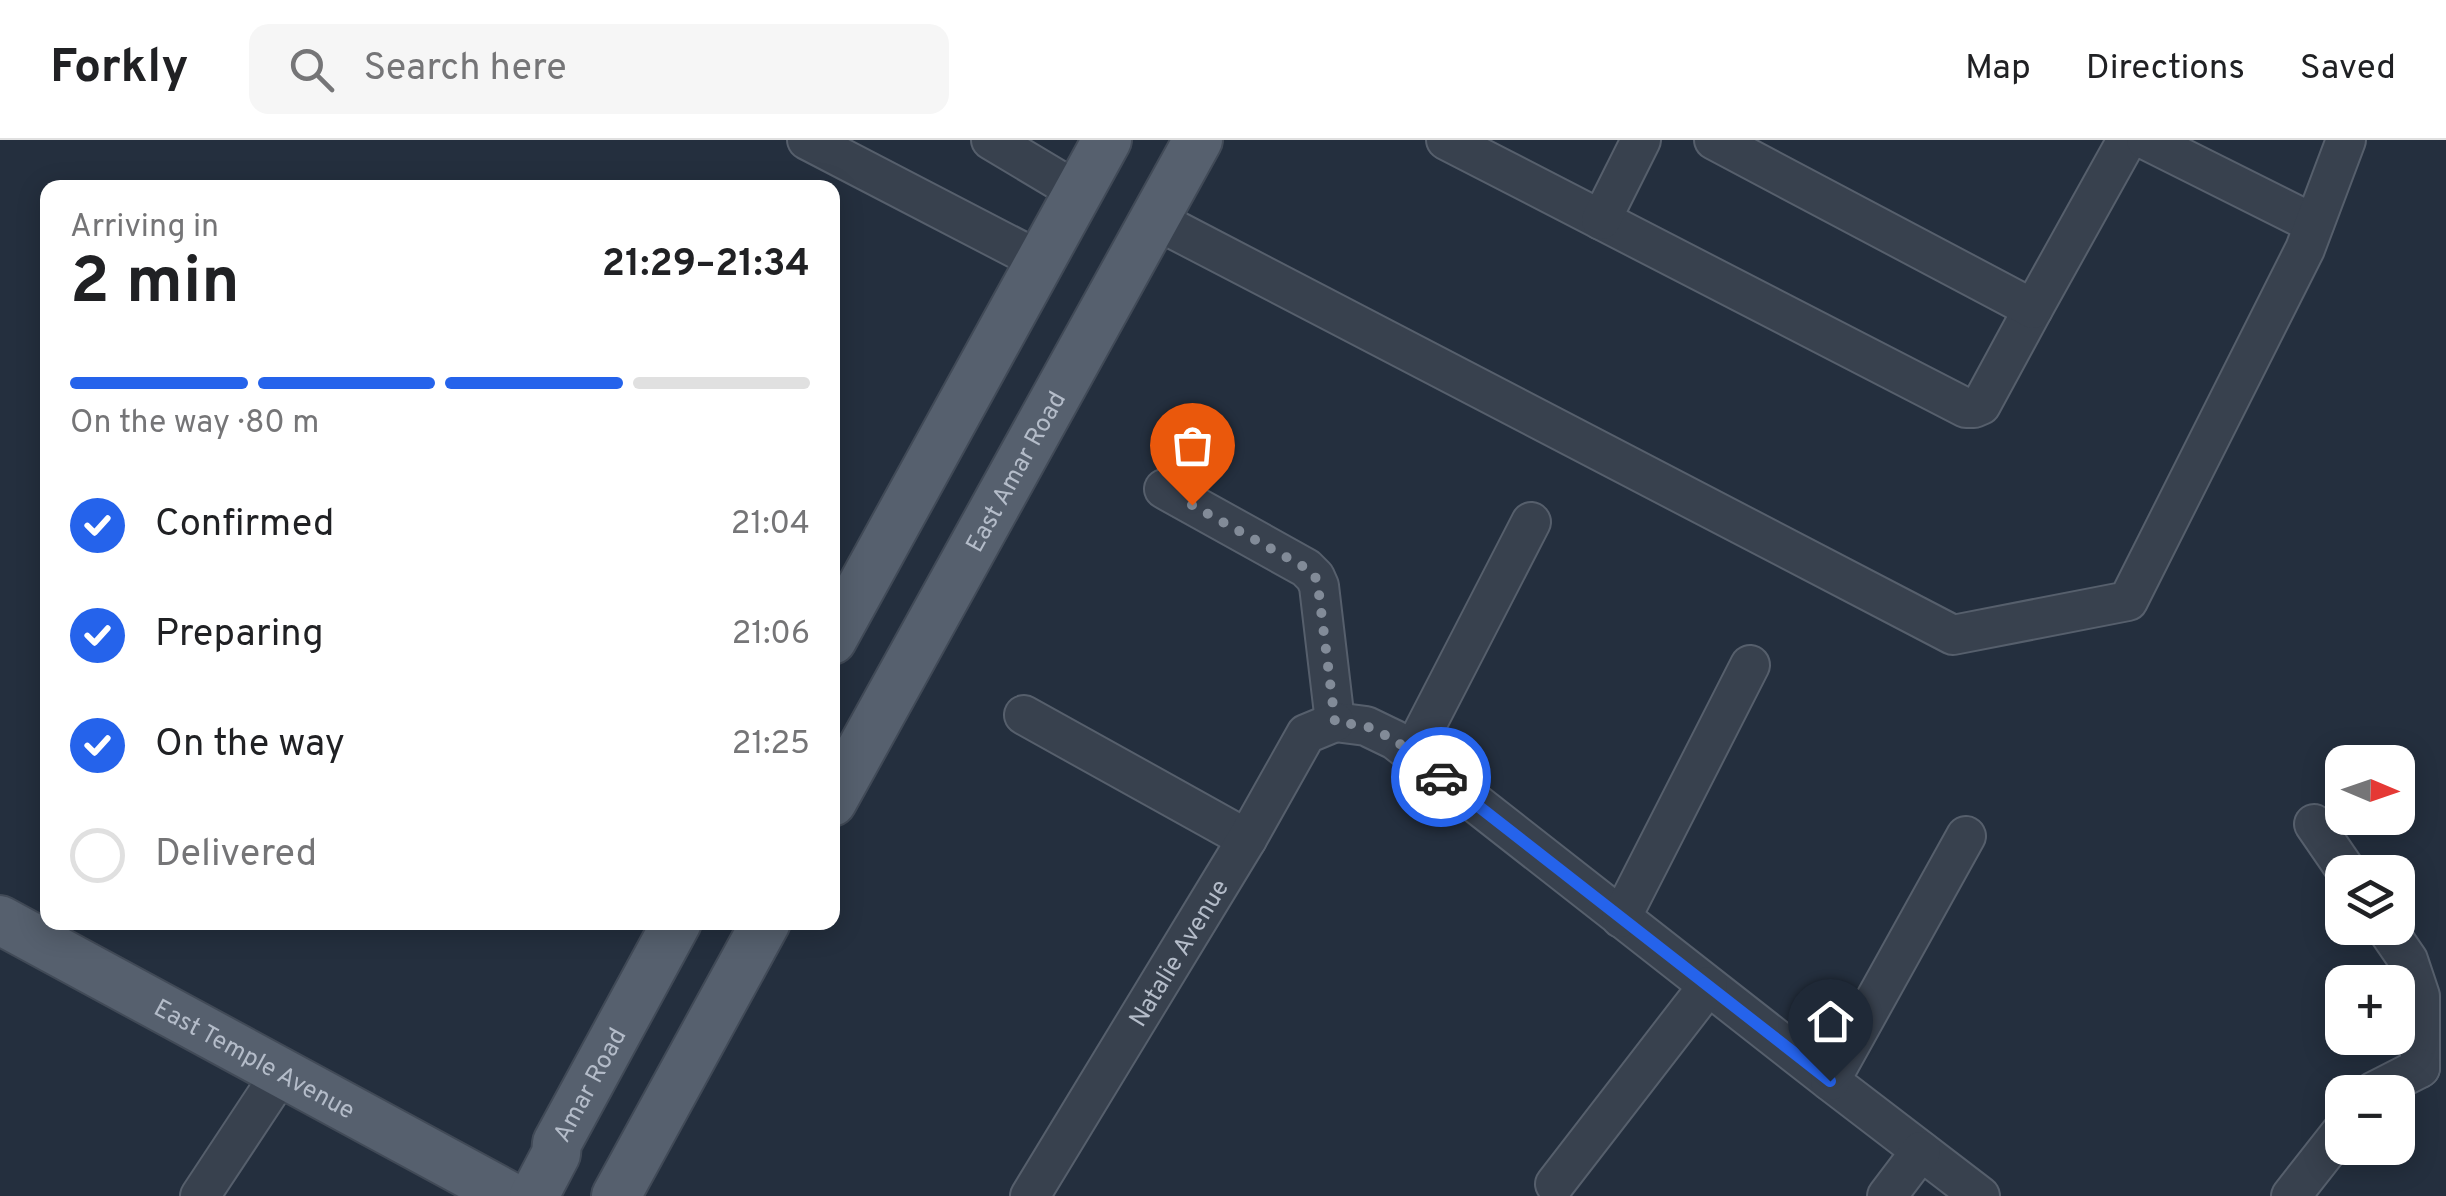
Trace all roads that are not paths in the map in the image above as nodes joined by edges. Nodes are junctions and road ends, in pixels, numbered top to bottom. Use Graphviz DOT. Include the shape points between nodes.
graph roads {
  1 [pos="807,140"];
  2 [pos="991,140"];
  3 [pos="1107,140"];
  4 [pos="1198,140"];
  5 [pos="1446,140"];
  6 [pos="1641,140"];
  7 [pos="1714,140"];
  8 [pos="2128,140"];
  9 [pos="2146,140"];
  10 [pos="2346,140"];
  11 [pos="1078,192"];
  12 [pos="1154,219"];
  13 [pos="1602,220"];
  14 [pos="2310,236"];
  15 [pos="1040,261"];
  16 [pos="2033,309"];
  17 [pos="1164,489"];
  18 [pos="1531,522"];
  19 [pos="840,625"];
  20 [pos="1750,665"];
  21 [pos="1024,715"];
  22 [pos="1335,722"];
  23 [pos="1412,753"];
  24 [pos="840,788"];
  25 [pos="2314,824"];
  26 [pos="1966,836"];
  27 [pos="1247,839"];
  28 [pos="2336,855"];
  29 [pos="1621,918"];
  30 [pos="0,920"];
  31 [pos="674,930"];
  32 [pos="762,930"];
  33 [pos="2398,945"];
  34 [pos="1708,986"];
  35 [pos="282,1072"];
  36 [pos="2433,1072"];
  37 [pos="1830,1081"];
  38 [pos="1921,1151"];
  39 [pos="2325,1153"];
  40 [pos="1555,1184"];
  41 [pos="200,1196"];
  42 [pos="509,1196"];
  43 [pos="534,1196"];
  44 [pos="616,1196"];
  45 [pos="1030,1196"];
  46 [pos="1887,1196"];
  47 [pos="1980,1196"];
  48 [pos="2291,1196"];
  1 -- 15 [label="street"];
  2 -- 11 [label="street"];
  3 -- 11 [label="main road"];
  4 -- 12 [label="main road, East Amar Road"];
  5 -- 13 [label="street"];
  6 -- 13 [label="street"];
  7 -- 16 [label="street"];
  8 -- 16 [label="street"];
  9 -- 14 [label="street"];
  10 -- 14 [label="street"];
  11 -- 15 [label="main road"];
  12 -- 14 [label="street" via="1952,634 2128,601"];
  12 -- 24 [label="main road, East Amar Road"];
  13 -- 16 [label="street" via="1966,408 1981,405"];
  15 -- 19 [label="main road"];
  17 -- 22 [label="street" via="1315,576"];
  18 -- 23 [label="street"];
  20 -- 29 [label="street"];
  21 -- 27 [label="street"];
  22 -- 23 [label="street" via="1366,726"];
  22 -- 27 [label="street, Natalie Avenue" via="1306,734"];
  23 -- 29 [label="street"];
  25 -- 28 [label="street"];
  26 -- 37 [label="street"];
  27 -- 45 [label="street, Natalie Avenue"];
  29 -- 34 [label="street"];
  30 -- 35 [label="main road, East Temple Avenue"];
  31 -- 43 [label="main road, Amar Road"];
  32 -- 44 [label="main road"];
  33 -- 36 [label="street" via="2420,996"];
  34 -- 37 [label="street"];
  34 -- 40 [label="street"];
  35 -- 41 [label="street"];
  35 -- 42 [label="main road, East Temple Avenue"];
  37 -- 38 [label="street"];
  38 -- 46 [label="street"];
  38 -- 47 [label="street"];
  39 -- 48 [label="street"];
}
